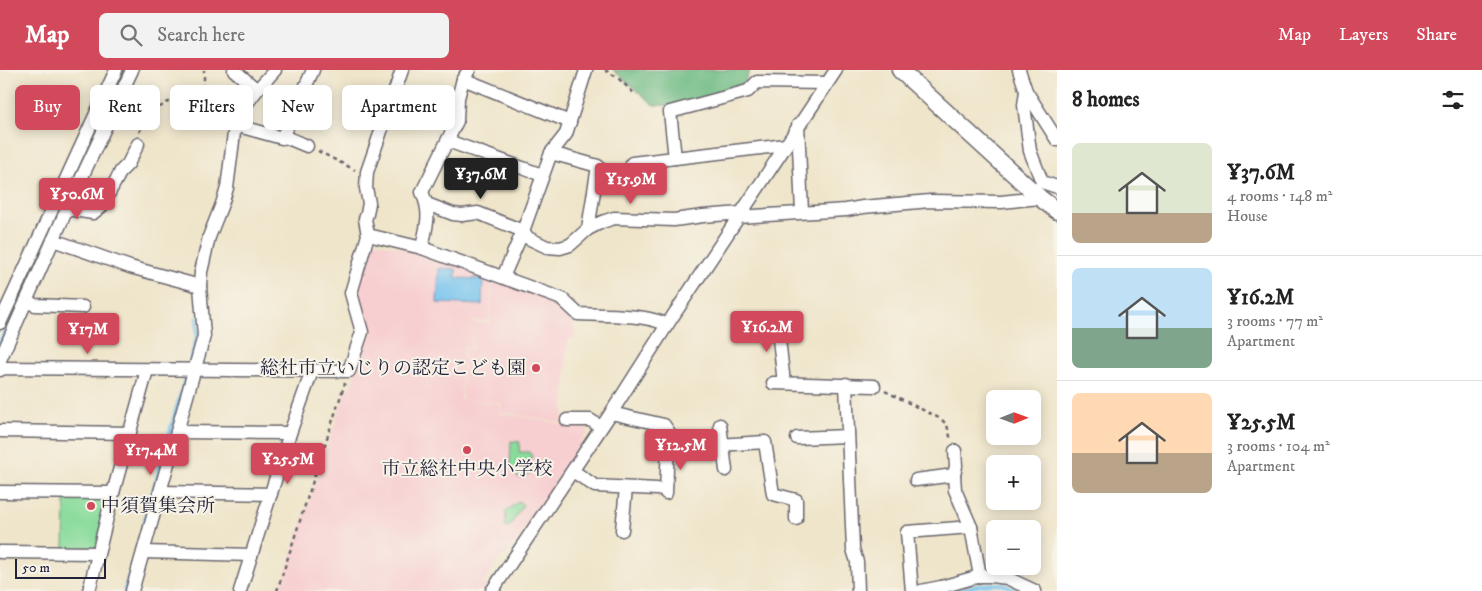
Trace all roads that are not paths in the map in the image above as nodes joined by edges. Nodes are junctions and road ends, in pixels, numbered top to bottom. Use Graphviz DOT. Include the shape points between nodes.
graph roads {
  1 [pos="116,70"];
  2 [pos="132,70"];
  3 [pos="234,70"];
  4 [pos="275,70"];
  5 [pos="313,70"];
  6 [pos="402,70"];
  7 [pos="586,70"];
  8 [pos="836,70"];
  9 [pos="900,70"];
  10 [pos="1019,70"];
  11 [pos="466,75"];
  12 [pos="827,83"];
  13 [pos="257,90"];
  14 [pos="1026,91"];
  15 [pos="253,95"];
  16 [pos="570,122"];
  17 [pos="798,125"];
  18 [pos="234,130"];
  19 [pos="253,130"];
  20 [pos="283,136"];
  21 [pos="1057,140"];
  22 [pos="448,141"];
  23 [pos="138,144"];
  24 [pos="786,145"];
  25 [pos="307,146"];
  26 [pos="550,153"];
  27 [pos="675,158"];
  28 [pos="632,163"];
  29 [pos="542,175"];
  30 [pos="1057,186"];
  31 [pos="1040,198"];
  32 [pos="427,204"];
  33 [pos="1056,208"];
  34 [pos="67,209"];
  35 [pos="802,212"];
  36 [pos="740,215"];
  37 [pos="588,229"];
  38 [pos="523,231"];
  39 [pos="368,235"];
  40 [pos="53,240"];
  41 [pos="422,248"];
  42 [pos="503,277"];
  43 [pos="200,286"];
  44 [pos="26,301"];
  45 [pos="82,307"];
  46 [pos="777,321"];
  47 [pos="0,323"];
  48 [pos="667,326"];
  49 [pos="0,360"];
  50 [pos="190,369"];
  51 [pos="0,370"];
  52 [pos="147,370"];
  53 [pos="312,371"];
  54 [pos="846,384"];
  55 [pos="874,386"];
  56 [pos="611,413"];
  57 [pos="567,420"];
  58 [pos="720,426"];
  59 [pos="601,427"];
  60 [pos="0,431"];
  61 [pos="176,432"];
  62 [pos="130,433"];
  63 [pos="290,433"];
  64 [pos="848,436"];
  65 [pos="797,438"];
  66 [pos="673,439"];
  67 [pos="723,445"];
  68 [pos="955,451"];
  69 [pos="573,470"];
  70 [pos="726,470"];
  71 [pos="954,475"];
  72 [pos="916,480"];
  73 [pos="626,488"];
  74 [pos="0,492"];
  75 [pos="160,492"];
  76 [pos="113,494"];
  77 [pos="271,494"];
  78 [pos="796,519"];
  79 [pos="971,527"];
  80 [pos="622,530"];
  81 [pos="0,552"];
  82 [pos="144,552"];
  83 [pos="98,553"];
  84 [pos="251,555"];
  85 [pos="980,576"];
  86 [pos="88,591"];
  87 [pos="132,591"];
  88 [pos="240,591"];
  89 [pos="492,591"];
  90 [pos="858,591"];
  91 [pos="912,591"];
  92 [pos="922,591"];
  93 [pos="1034,591"];
  1 -- 47 [label="street"];
  2 -- 34 [label="street"];
  3 -- 13 [label="street"];
  4 -- 13 [label="street"];
  5 -- 20 [label="street"];
  6 -- 39 [label="street" via="367,172 369,203 365,219"];
  7 -- 16 [label="street"];
  8 -- 12 [label="street"];
  9 -- 31 [label="street"];
  10 -- 14 [label="street"];
  11 -- 16 [label="street"];
  11 -- 22 [label="street" via="458,98 457,121"];
  12 -- 17 [label="street"];
  12 -- 27 [label="street" via="757,82 748,91 670,112"];
  13 -- 15 [label="street"];
  14 -- 21 [label="street"];
  14 -- 30 [label="street" via="1024,105 1030,151 1042,182"];
  16 -- 26 [label="street" via="566,134"];
  17 -- 24 [label="street"];
  17 -- 35 [label="street"];
  18 -- 43 [label="street" via="227,188 209,237"];
  19 -- 20 [label="street"];
  20 -- 25 [label="street"];
  22 -- 29 [label="street"];
  22 -- 32 [label="street" via="422,192"];
  23 -- 34 [label="street" via="102,206 93,213"];
  24 -- 27 [label="street"];
  24 -- 36 [label="street"];
  26 -- 29 [label="street"];
  26 -- 37 [label="street" via="598,166"];
  27 -- 28 [label="street"];
  29 -- 38 [label="street"];
  31 -- 33 [label="street"];
  31 -- 35 [label="street" via="1001,202 930,201"];
  32 -- 38 [label="street" via="453,214 478,213"];
  32 -- 41 [label="street"];
  34 -- 40 [label="street"];
  35 -- 36 [label="street"];
  36 -- 37 [label="street" via="674,220 614,218"];
  36 -- 48 [label="street"];
  37 -- 38 [label="street" via="570,245 560,248 547,247 528,238"];
  38 -- 42 [label="street"];
  39 -- 41 [label="street"];
  39 -- 53 [label="street" via="351,294 362,332 349,371"];
  40 -- 43 [label="street" via="130,267"];
  40 -- 44 [label="street"];
  41 -- 42 [label="street"];
  42 -- 48 [label="street" via="562,299 578,314 628,316 662,322"];
  43 -- 50 [label="street" via="204,336"];
  44 -- 45 [label="street" via="35,305"];
  44 -- 49 [label="street"];
  46 -- 54 [label="street" via="779,383"];
  48 -- 56 [label="street"];
  50 -- 52 [label="street"];
  50 -- 53 [label="street"];
  50 -- 61 [label="street"];
  51 -- 52 [label="street"];
  52 -- 62 [label="street"];
  53 -- 63 [label="street"];
  54 -- 55 [label="street"];
  54 -- 64 [label="street"];
  56 -- 59 [label="street"];
  56 -- 66 [label="street" via="664,425"];
  57 -- 59 [label="street" via="590,420"];
  58 -- 67 [label="street"];
  59 -- 69 [label="street"];
  60 -- 62 [label="street"];
  61 -- 63 [label="street"];
  61 -- 75 [label="street"];
  62 -- 76 [label="street"];
  63 -- 77 [label="street"];
  64 -- 65 [label="street"];
  64 -- 90 [label="street"];
  66 -- 67 [label="street" via="680,446 687,447"];
  66 -- 73 [label="street" via="668,444 661,491"];
  67 -- 70 [label="street"];
  67 -- 78 [label="street" via="765,442 772,494 796,500"];
  68 -- 71 [label="street"];
  69 -- 73 [label="street" via="595,486"];
  69 -- 89 [label="street"];
  71 -- 72 [label="street"];
  71 -- 79 [label="street" via="955,490"];
  73 -- 80 [label="street"];
  74 -- 76 [label="street"];
  75 -- 77 [label="street"];
  75 -- 82 [label="street"];
  76 -- 83 [label="street"];
  77 -- 84 [label="street"];
  79 -- 85 [label="street"];
  79 -- 91 [label="street" via="907,532"];
  81 -- 83 [label="street"];
  82 -- 84 [label="street"];
  82 -- 87 [label="street"];
  83 -- 86 [label="street"];
  84 -- 88 [label="street"];
  85 -- 92 [label="street"];
  85 -- 93 [label="street" via="1007,578"];
}
